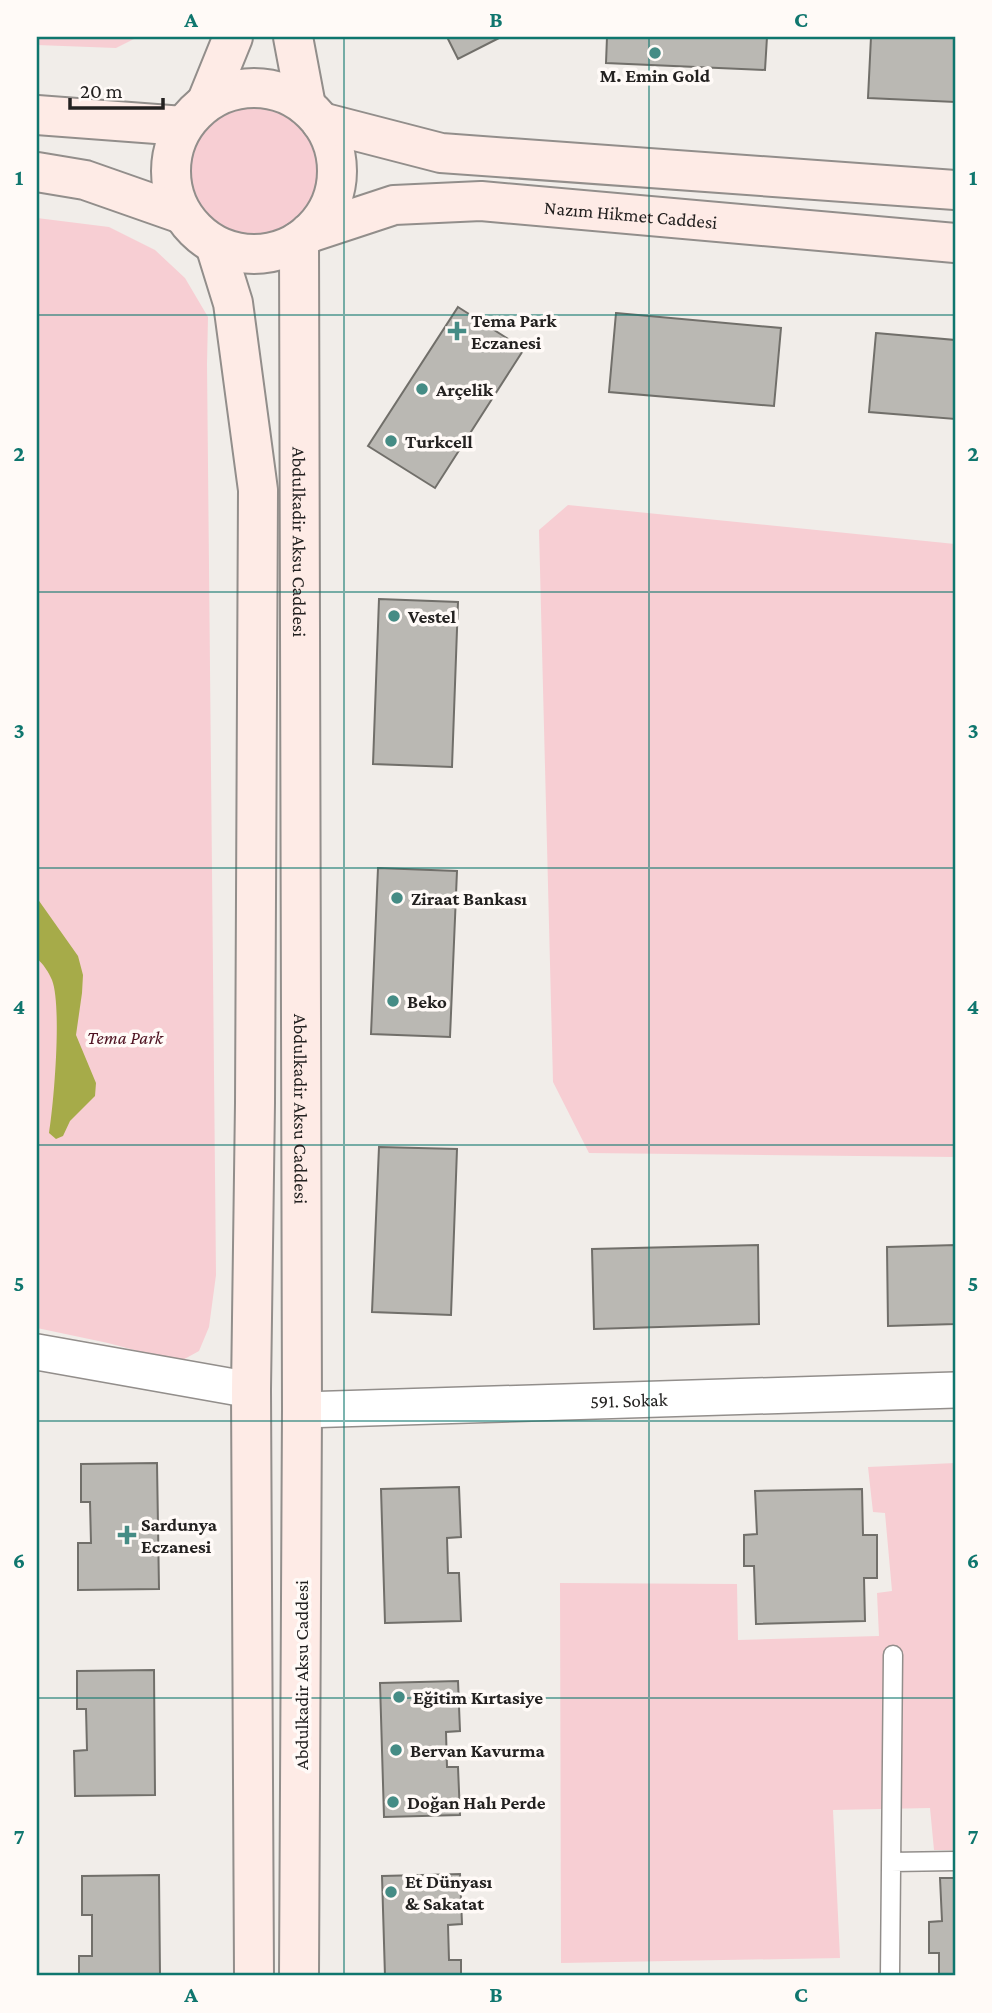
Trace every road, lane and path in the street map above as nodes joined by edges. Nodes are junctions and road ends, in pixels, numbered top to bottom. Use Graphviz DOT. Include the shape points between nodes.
graph roads {
  1 [pos="233,37"];
  2 [pos="293,37"];
  3 [pos="37,114"];
  4 [pos="195,114"];
  5 [pos="314,114"];
  6 [pos="37,172"];
  7 [pos="955,190"];
  8 [pos="181,214"];
  9 [pos="304,237"];
  10 [pos="955,243"];
  11 [pos="215,246"];
  12 [pos="37,1352"];
  13 [pos="251,1390"];
  14 [pos="955,1390"];
  15 [pos="302,1410"];
  16 [pos="893,1655"];
  17 [pos="955,1861"];
  18 [pos="891,1862"];
  19 [pos="890,1975"];
  20 [pos="254,1976"];
  21 [pos="299,1976"];
  1 -- 4 [label="main road"];
  2 -- 5 [label="main road"];
  3 -- 4 [label="main road"];
  4 -- 5 [label="main road" via="231,90 257,88 283,93"];
  4 -- 8 [label="main road" via="171,155 171,185"];
  5 -- 7 [label="main road" via="441,153"];
  5 -- 9 [label="main road" via="332,144 337,168 325,214"];
  6 -- 8 [label="main road" via="85,180"];
  8 -- 11 [label="main road"];
  9 -- 10 [label="main road, Nazım Hikmet Caddesi" via="394,205 481,201"];
  9 -- 11 [label="main road" via="272,252 243,254"];
  9 -- 15 [label="main road, Abdulkadir Aksu Caddesi"];
  11 -- 13 [label="main road" via="233,303 258,490"];
  12 -- 13 [label="street"];
  13 -- 20 [label="main road"];
  14 -- 15 [label="street, 591. Sokak"];
  15 -- 21 [label="main road, Abdulkadir Aksu Caddesi"];
  16 -- 18 [label="lane"];
  17 -- 18 [label="lane"];
  18 -- 19 [label="lane"];
}
